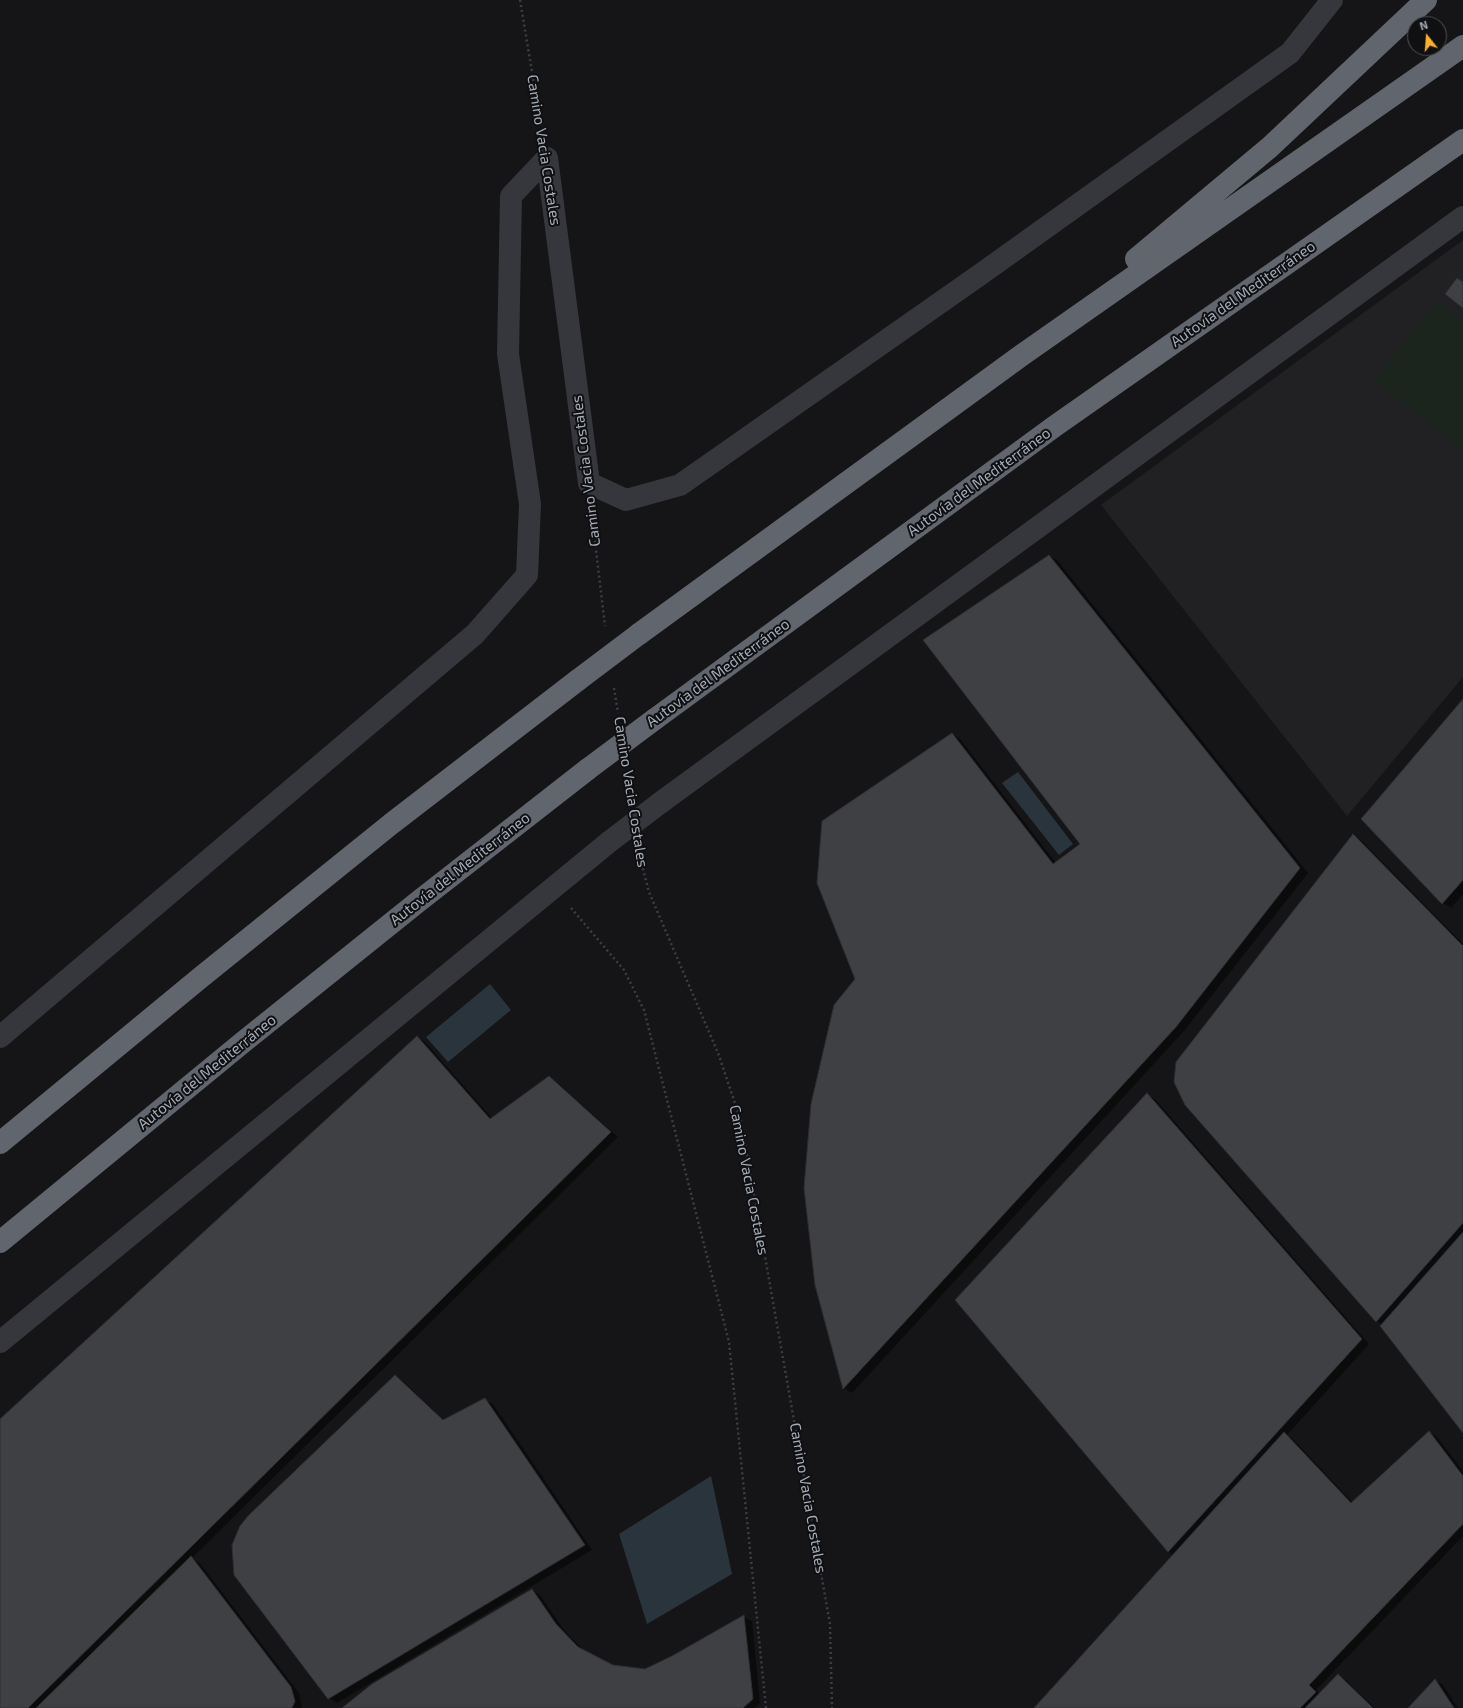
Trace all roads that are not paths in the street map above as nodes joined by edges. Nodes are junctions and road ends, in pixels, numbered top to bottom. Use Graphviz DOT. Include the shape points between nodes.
graph roads {
  1 [pos="1332,0"];
  2 [pos="1426,0"];
  3 [pos="1463,46"];
  4 [pos="1463,140"];
  5 [pos="1463,217"];
  6 [pos="1022,355"];
  7 [pos="0,1037"];
  8 [pos="0,1143"];
  9 [pos="0,1242"];
  10 [pos="0,1342"];
  1 -- 7 [label="street, Camino Vacia Costales" via="1290,53 981,274 680,485 626,500 588,483 547,158 511,196 508,354 530,504 527,575 475,634"];
  2 -- 6 [label="highway" via="1270,147"];
  3 -- 6 [label="highway"];
  4 -- 9 [label="highway, Autovía del Mediterráneo, bridge" via="1055,426 588,769 235,1048"];
  5 -- 10 [label="street, bridge" via="609,842"];
  6 -- 8 [label="highway, bridge" via="639,634 391,824"];
}
